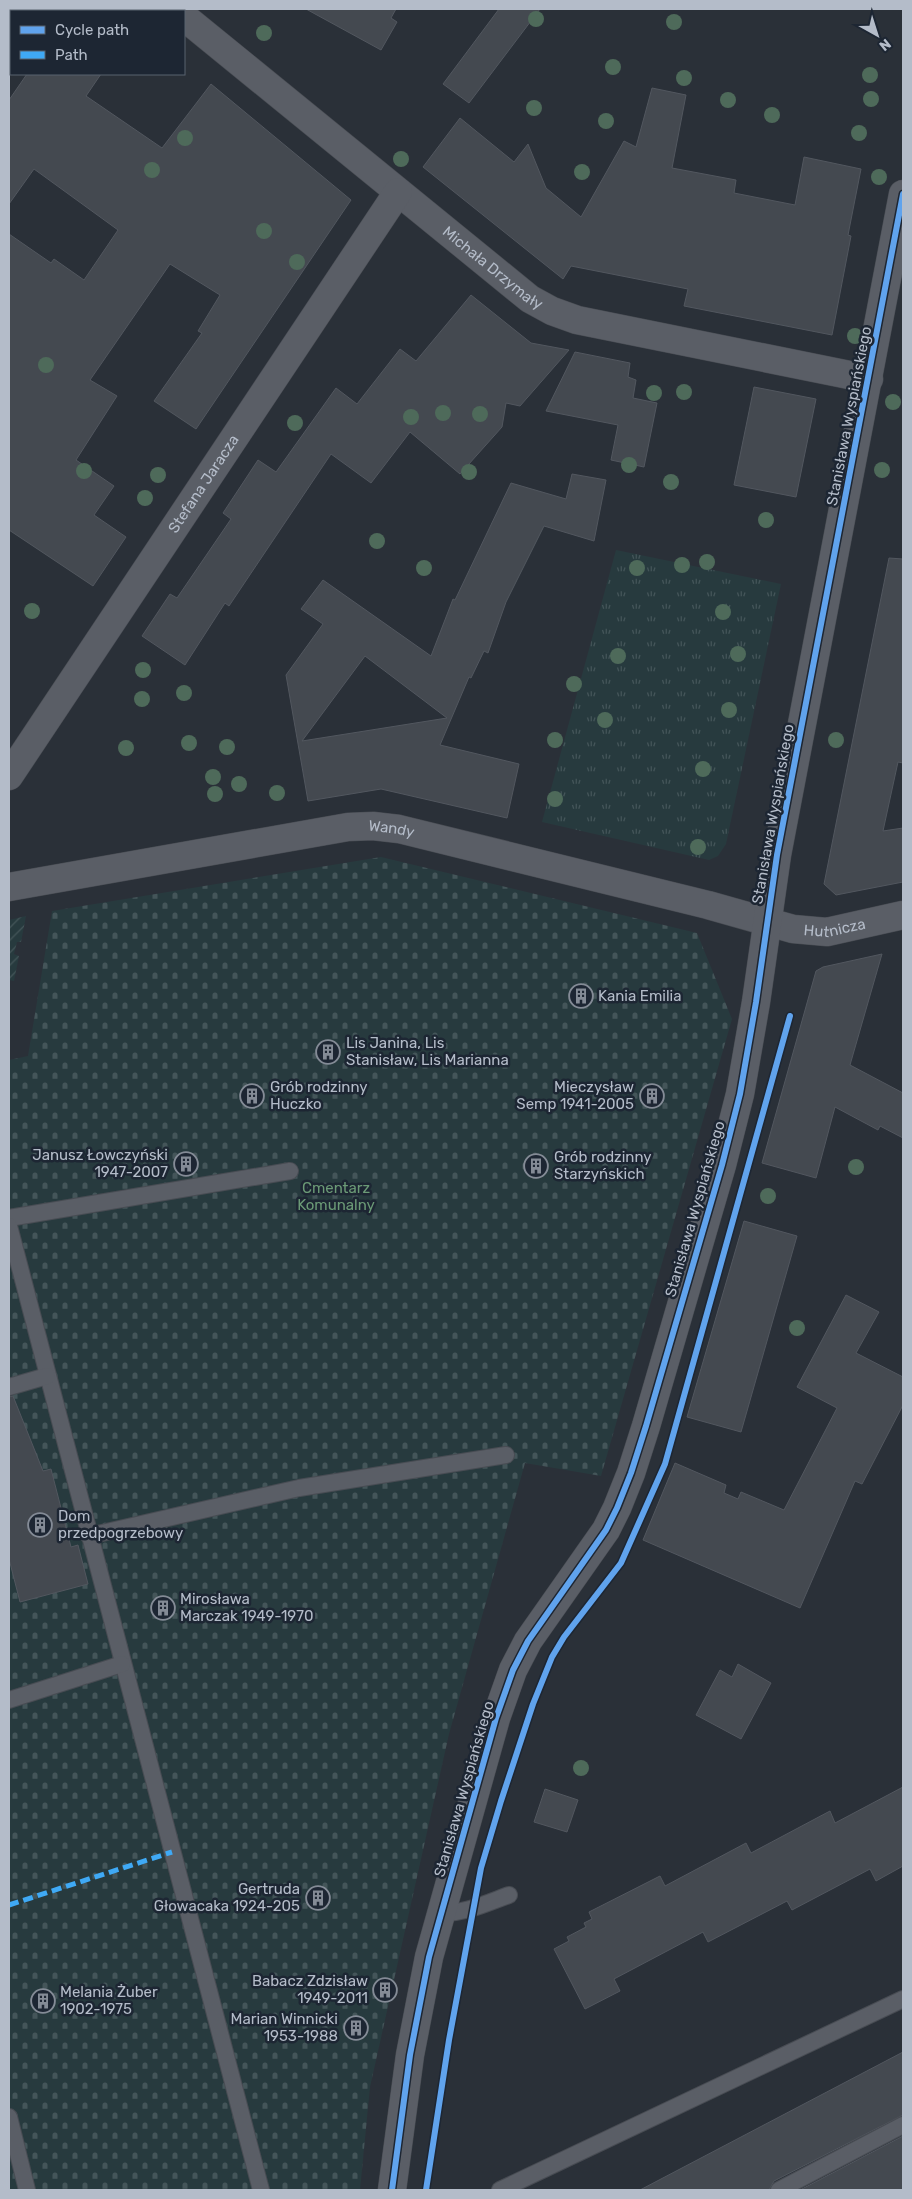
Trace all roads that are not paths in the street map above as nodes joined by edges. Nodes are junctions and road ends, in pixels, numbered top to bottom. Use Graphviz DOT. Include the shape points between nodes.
graph roads {
  1 [pos="185,18"];
  2 [pos="398,192"];
  3 [pos="903,194"];
  4 [pos="869,379"];
  5 [pos="9,776"];
  6 [pos="9,887"];
  7 [pos="903,915"];
  8 [pos="766,922"];
  9 [pos="290,1171"];
  10 [pos="9,1218"];
  11 [pos="9,1226"];
  12 [pos="47,1376"];
  13 [pos="9,1387"];
  14 [pos="506,1455"];
  15 [pos="89,1536"];
  16 [pos="122,1664"];
  17 [pos="9,1700"];
  18 [pos="510,1895"];
  19 [pos="440,1913"];
  20 [pos="903,1998"];
  21 [pos="9,2117"];
  22 [pos="903,2125"];
  23 [pos="27,2190"];
  24 [pos="260,2190"];
  25 [pos="392,2190"];
  26 [pos="500,2190"];
  27 [pos="779,2190"];
  1 -- 2 [label="street, Michała Drzymały"];
  2 -- 4 [label="street, Michała Drzymały" via="530,299 552,311 577,320"];
  2 -- 5 [label="street, Stefana Jaracza"];
  3 -- 4 [label="street, Stanisława Wyspiańskiego"];
  4 -- 8 [label="street, Stanisława Wyspiańskiego"];
  6 -- 8 [label="street, Wandy" via="348,827 373,826 399,828"];
  7 -- 8 [label="street, Hutnicza" via="827,932 793,929"];
  8 -- 19 [label="street, Stanisława Wyspiańskiego" via="740,1094 631,1473 606,1530 544,1616 514,1670 496,1718"];
  9 -- 10 [label="lane"];
  11 -- 12 [label="lane"];
  12 -- 13 [label="lane"];
  12 -- 15 [label="lane"];
  14 -- 15 [label="lane" via="299,1488"];
  15 -- 16 [label="lane"];
  16 -- 17 [label="lane"];
  16 -- 24 [label="lane"];
  18 -- 19 [label="lane" via="452,1914"];
  19 -- 25 [label="street, Stanisława Wyspiańskiego" via="412,2047"];
  20 -- 26 [label="lane"];
  21 -- 23 [label="lane"];
  22 -- 27 [label="lane"];
}
